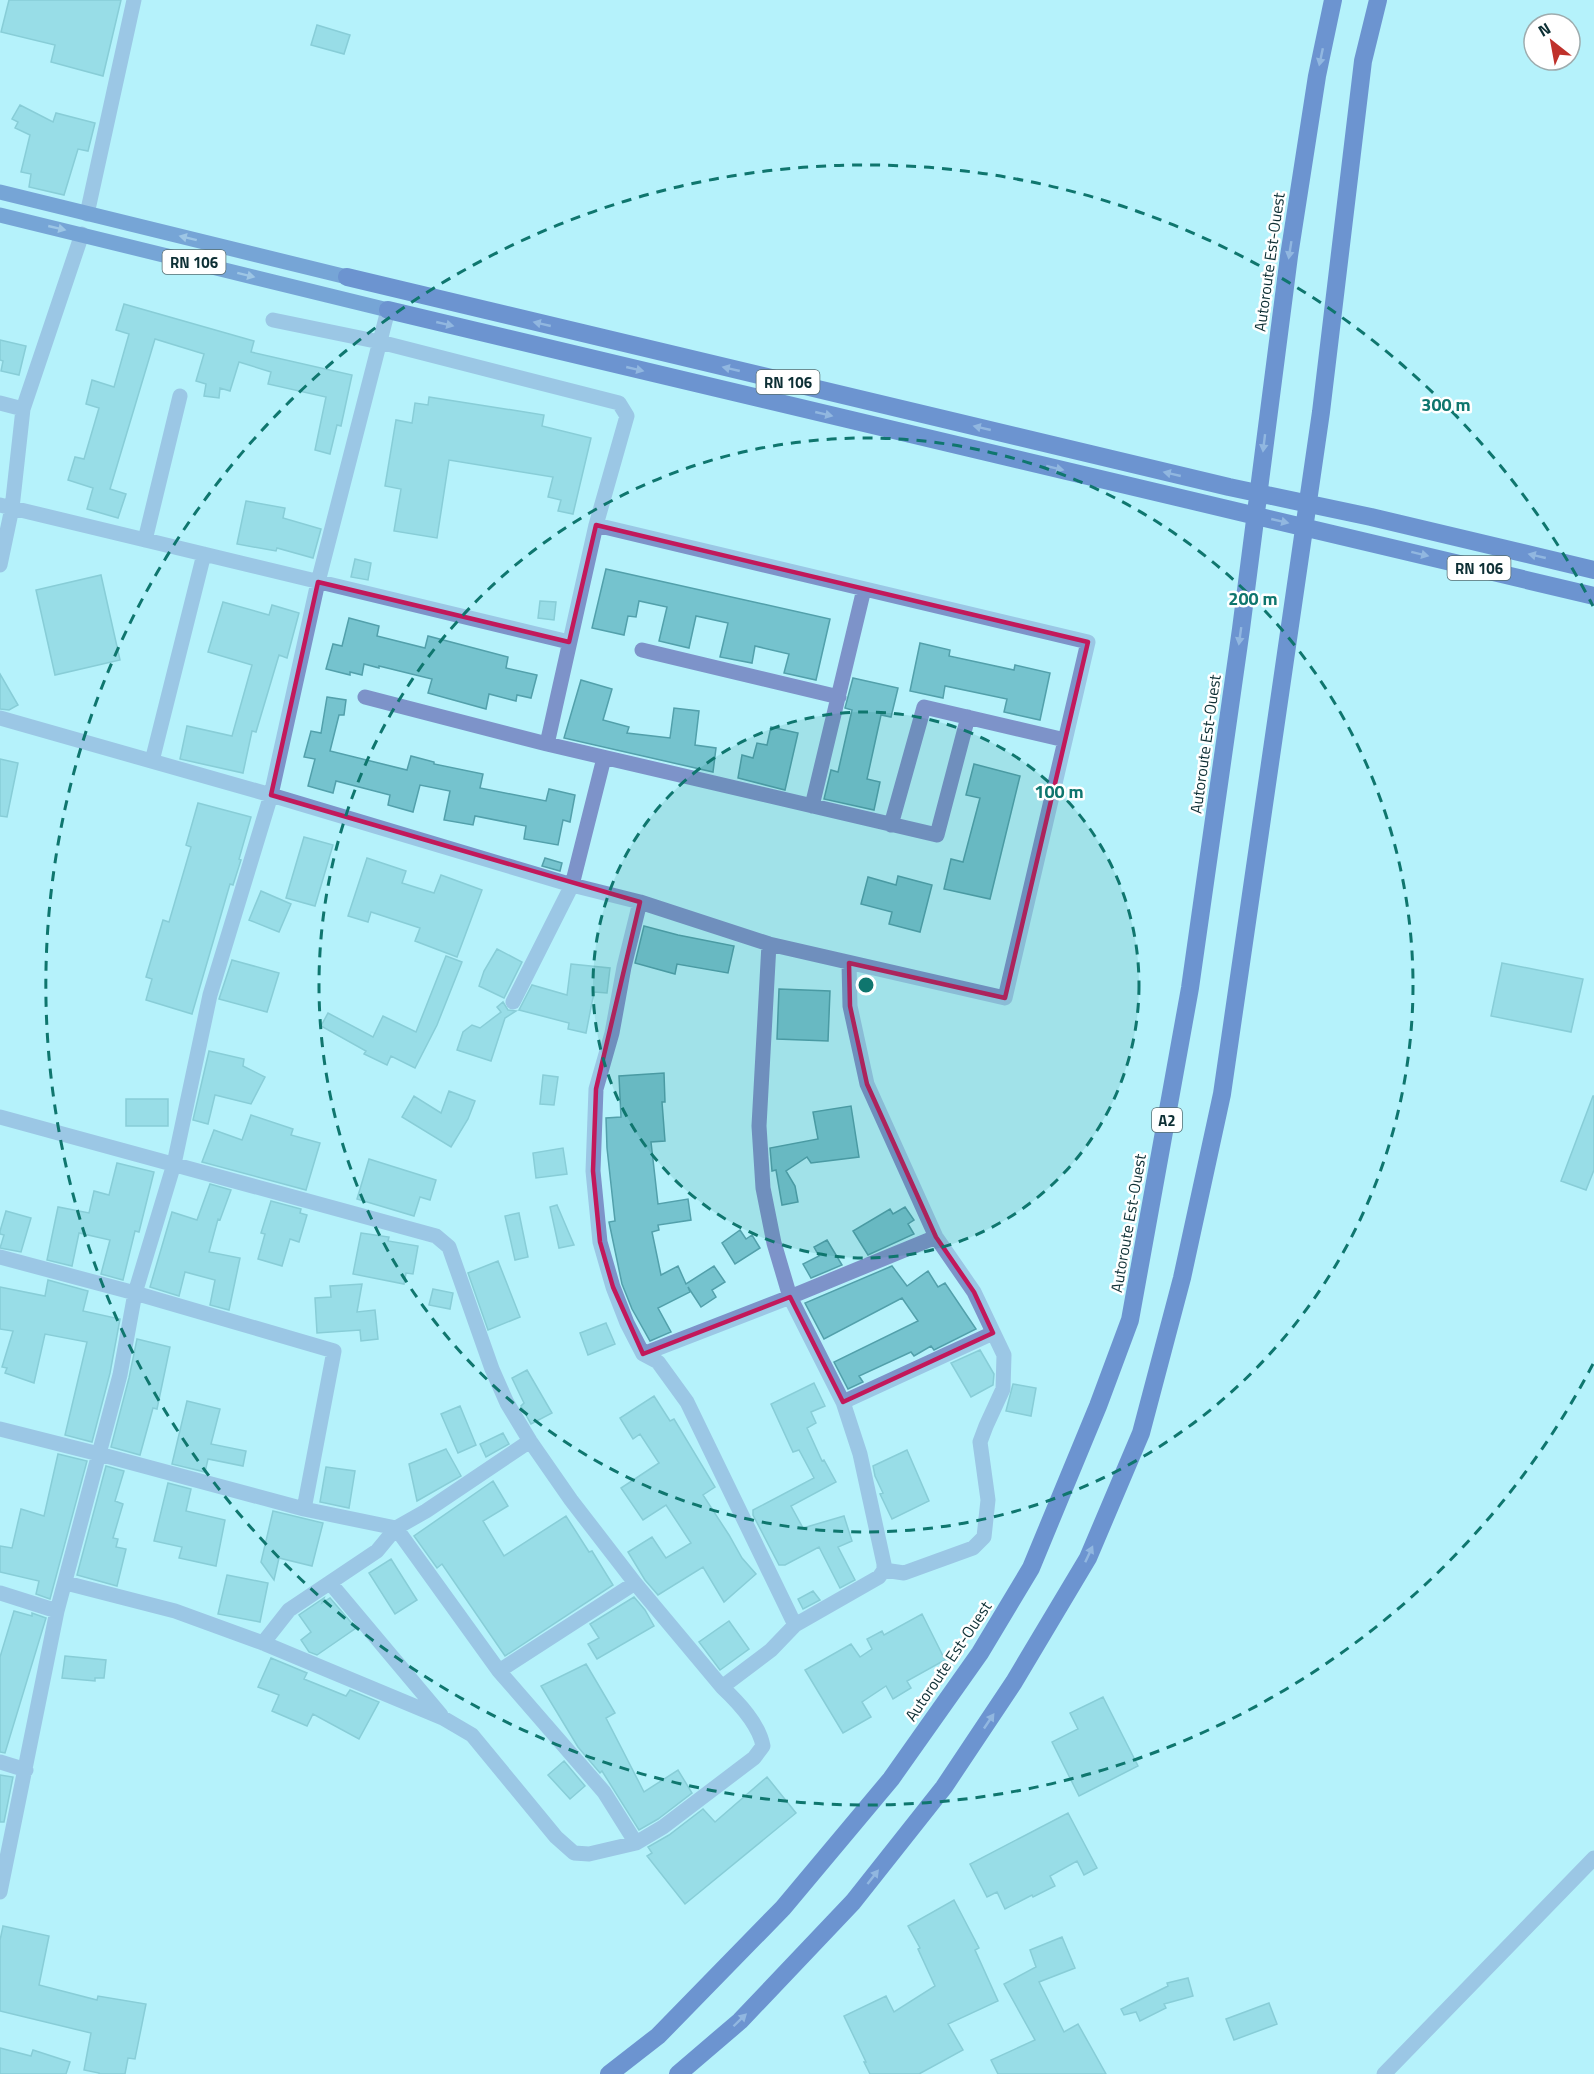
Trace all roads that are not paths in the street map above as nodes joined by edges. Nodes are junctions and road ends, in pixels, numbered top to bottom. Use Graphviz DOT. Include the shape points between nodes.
graph roads {
  1 [pos="134,0"];
  2 [pos="1333,0"];
  3 [pos="1378,0"];
  4 [pos="0,192"];
  5 [pos="87,214"];
  6 [pos="0,215"];
  7 [pos="82,234"];
  8 [pos="346,277"];
  9 [pos="388,310"];
  10 [pos="273,320"];
  11 [pos="380,342"];
  12 [pos="180,396"];
  13 [pos="0,403"];
  14 [pos="23,409"];
  15 [pos="6,506"];
  16 [pos="596,525"];
  17 [pos="145,540"];
  18 [pos="204,554"];
  19 [pos="0,565"];
  20 [pos="1594,570"];
  21 [pos="318,582"];
  22 [pos="864,589"];
  23 [pos="1594,596"];
  24 [pos="569,642"];
  25 [pos="642,650"];
  26 [pos="365,697"];
  27 [pos="839,697"];
  28 [pos="968,717"];
  29 [pos="0,718"];
  30 [pos="1065,740"];
  31 [pos="547,744"];
  32 [pos="604,758"];
  33 [pos="152,761"];
  34 [pos="271,795"];
  35 [pos="812,806"];
  36 [pos="891,825"];
  37 [pos="572,885"];
  38 [pos="640,902"];
  39 [pos="769,944"];
  40 [pos="849,963"];
  41 [pos="513,1002"];
  42 [pos="0,1117"];
  43 [pos="174,1164"];
  44 [pos="936,1238"];
  45 [pos="0,1257"];
  46 [pos="135,1293"];
  47 [pos="790,1298"];
  48 [pos="993,1333"];
  49 [pos="643,1354"];
  50 [pos="843,1402"];
  51 [pos="0,1429"];
  52 [pos="530,1441"];
  53 [pos="99,1454"];
  54 [pos="304,1509"];
  55 [pos="396,1528"];
  56 [pos="884,1570"];
  57 [pos="66,1583"];
  58 [pos="635,1583"];
  59 [pos="331,1584"];
  60 [pos="0,1593"];
  61 [pos="57,1611"];
  62 [pos="795,1625"];
  63 [pos="263,1643"];
  64 [pos="499,1671"];
  65 [pos="722,1687"];
  66 [pos="443,1718"];
  67 [pos="0,1762"];
  68 [pos="26,1770"];
  69 [pos="4,1842"];
  70 [pos="636,1843"];
  71 [pos="1594,1858"];
  72 [pos="0,1892"];
  73 [pos="609,2074"];
  74 [pos="678,2074"];
  75 [pos="1384,2074"];
  1 -- 5 [label="street"];
  2 -- 73 [label="highway, Autoroute Est-Ouest / A2, one-way" via="1288,255 1190,988 1130,1320 1031,1569 980,1653 891,1779 783,1908 658,2036"];
  74 -- 3 [label="highway, one-way" via="740,2021 853,1902 944,1786 1014,1682 1088,1558 1141,1433 1182,1278 1222,1094 1321,412 1363,61"];
  4 -- 5 [label="main road, RN 106"];
  5 -- 7 [label="main road"];
  8 -- 5 [label="main road, RN 106, one-way"];
  6 -- 7 [label="main road, RN 106, one-way"];
  7 -- 9 [label="main road, RN 106, one-way"];
  7 -- 14 [label="street"];
  20 -- 8 [label="highway, RN 106, one-way"];
  9 -- 11 [label="street"];
  9 -- 23 [label="highway, RN 106, one-way"];
  10 -- 11 [label="street"];
  11 -- 16 [label="street" via="619,403 627,416"];
  11 -- 21 [label="street"];
  12 -- 17 [label="street"];
  13 -- 14 [label="street"];
  14 -- 15 [label="street"];
  15 -- 17 [label="street"];
  15 -- 19 [label="street"];
  16 -- 22 [label="street"];
  16 -- 24 [label="street"];
  17 -- 18 [label="street"];
  18 -- 21 [label="street"];
  18 -- 33 [label="street"];
  21 -- 24 [label="street"];
  21 -- 34 [label="street"];
  22 -- 27 [label="street"];
  22 -- 30 [label="street" via="1088,642"];
  24 -- 31 [label="street"];
  25 -- 27 [label="street"];
  26 -- 31 [label="street"];
  27 -- 35 [label="street"];
  28 -- 30 [label="street"];
  28 -- 36 [label="street" via="924,707"];
  28 -- 36 [label="street" via="937,835"];
  29 -- 33 [label="street"];
  30 -- 40 [label="street" via="1005,998"];
  31 -- 32 [label="street"];
  32 -- 35 [label="street"];
  32 -- 37 [label="street"];
  33 -- 34 [label="street"];
  34 -- 37 [label="street"];
  34 -- 43 [label="street" via="210,994"];
  35 -- 36 [label="street"];
  37 -- 38 [label="street"];
  37 -- 41 [label="street"];
  38 -- 39 [label="street"];
  38 -- 49 [label="street" via="596,1089 593,1171 600,1242 609,1276"];
  39 -- 40 [label="street"];
  39 -- 47 [label="street" via="759,1126 763,1188"];
  40 -- 44 [label="street" via="850,1006 867,1084"];
  42 -- 43 [label="street"];
  43 -- 46 [label="street"];
  43 -- 52 [label="street" via="443,1241 449,1247 507,1403"];
  44 -- 47 [label="street"];
  44 -- 48 [label="street" via="974,1292"];
  45 -- 46 [label="street"];
  46 -- 53 [label="street" via="120,1375"];
  46 -- 54 [label="street" via="334,1351"];
  47 -- 49 [label="street"];
  47 -- 50 [label="street"];
  48 -- 50 [label="street"];
  48 -- 56 [label="street" via="1004,1355 1003,1389 980,1442 988,1500 984,1537 973,1548 904,1573"];
  49 -- 62 [label="street" via="658,1362 687,1402"];
  50 -- 56 [label="street" via="860,1454"];
  51 -- 53 [label="street"];
  52 -- 55 [label="street"];
  52 -- 58 [label="street"];
  53 -- 54 [label="street"];
  53 -- 57 [label="street"];
  54 -- 55 [label="street"];
  55 -- 59 [label="street" via="377,1551"];
  55 -- 64 [label="street"];
  56 -- 62 [label="street" via="879,1577"];
  57 -- 61 [label="street"];
  57 -- 63 [label="street" via="175,1611"];
  58 -- 64 [label="street"];
  58 -- 65 [label="street"];
  59 -- 63 [label="street" via="289,1610"];
  59 -- 66 [label="street"];
  60 -- 61 [label="street"];
  61 -- 68 [label="street"];
  62 -- 65 [label="street" via="771,1650"];
  63 -- 66 [label="street"];
  64 -- 70 [label="street" via="604,1792"];
  65 -- 70 [label="street" via="761,1735 763,1746 754,1758"];
  66 -- 70 [label="street" via="472,1735 556,1837 574,1853 589,1854"];
  67 -- 68 [label="street"];
  68 -- 69 [label="street"];
  69 -- 72 [label="street"];
  71 -- 75 [label="street"];
}
